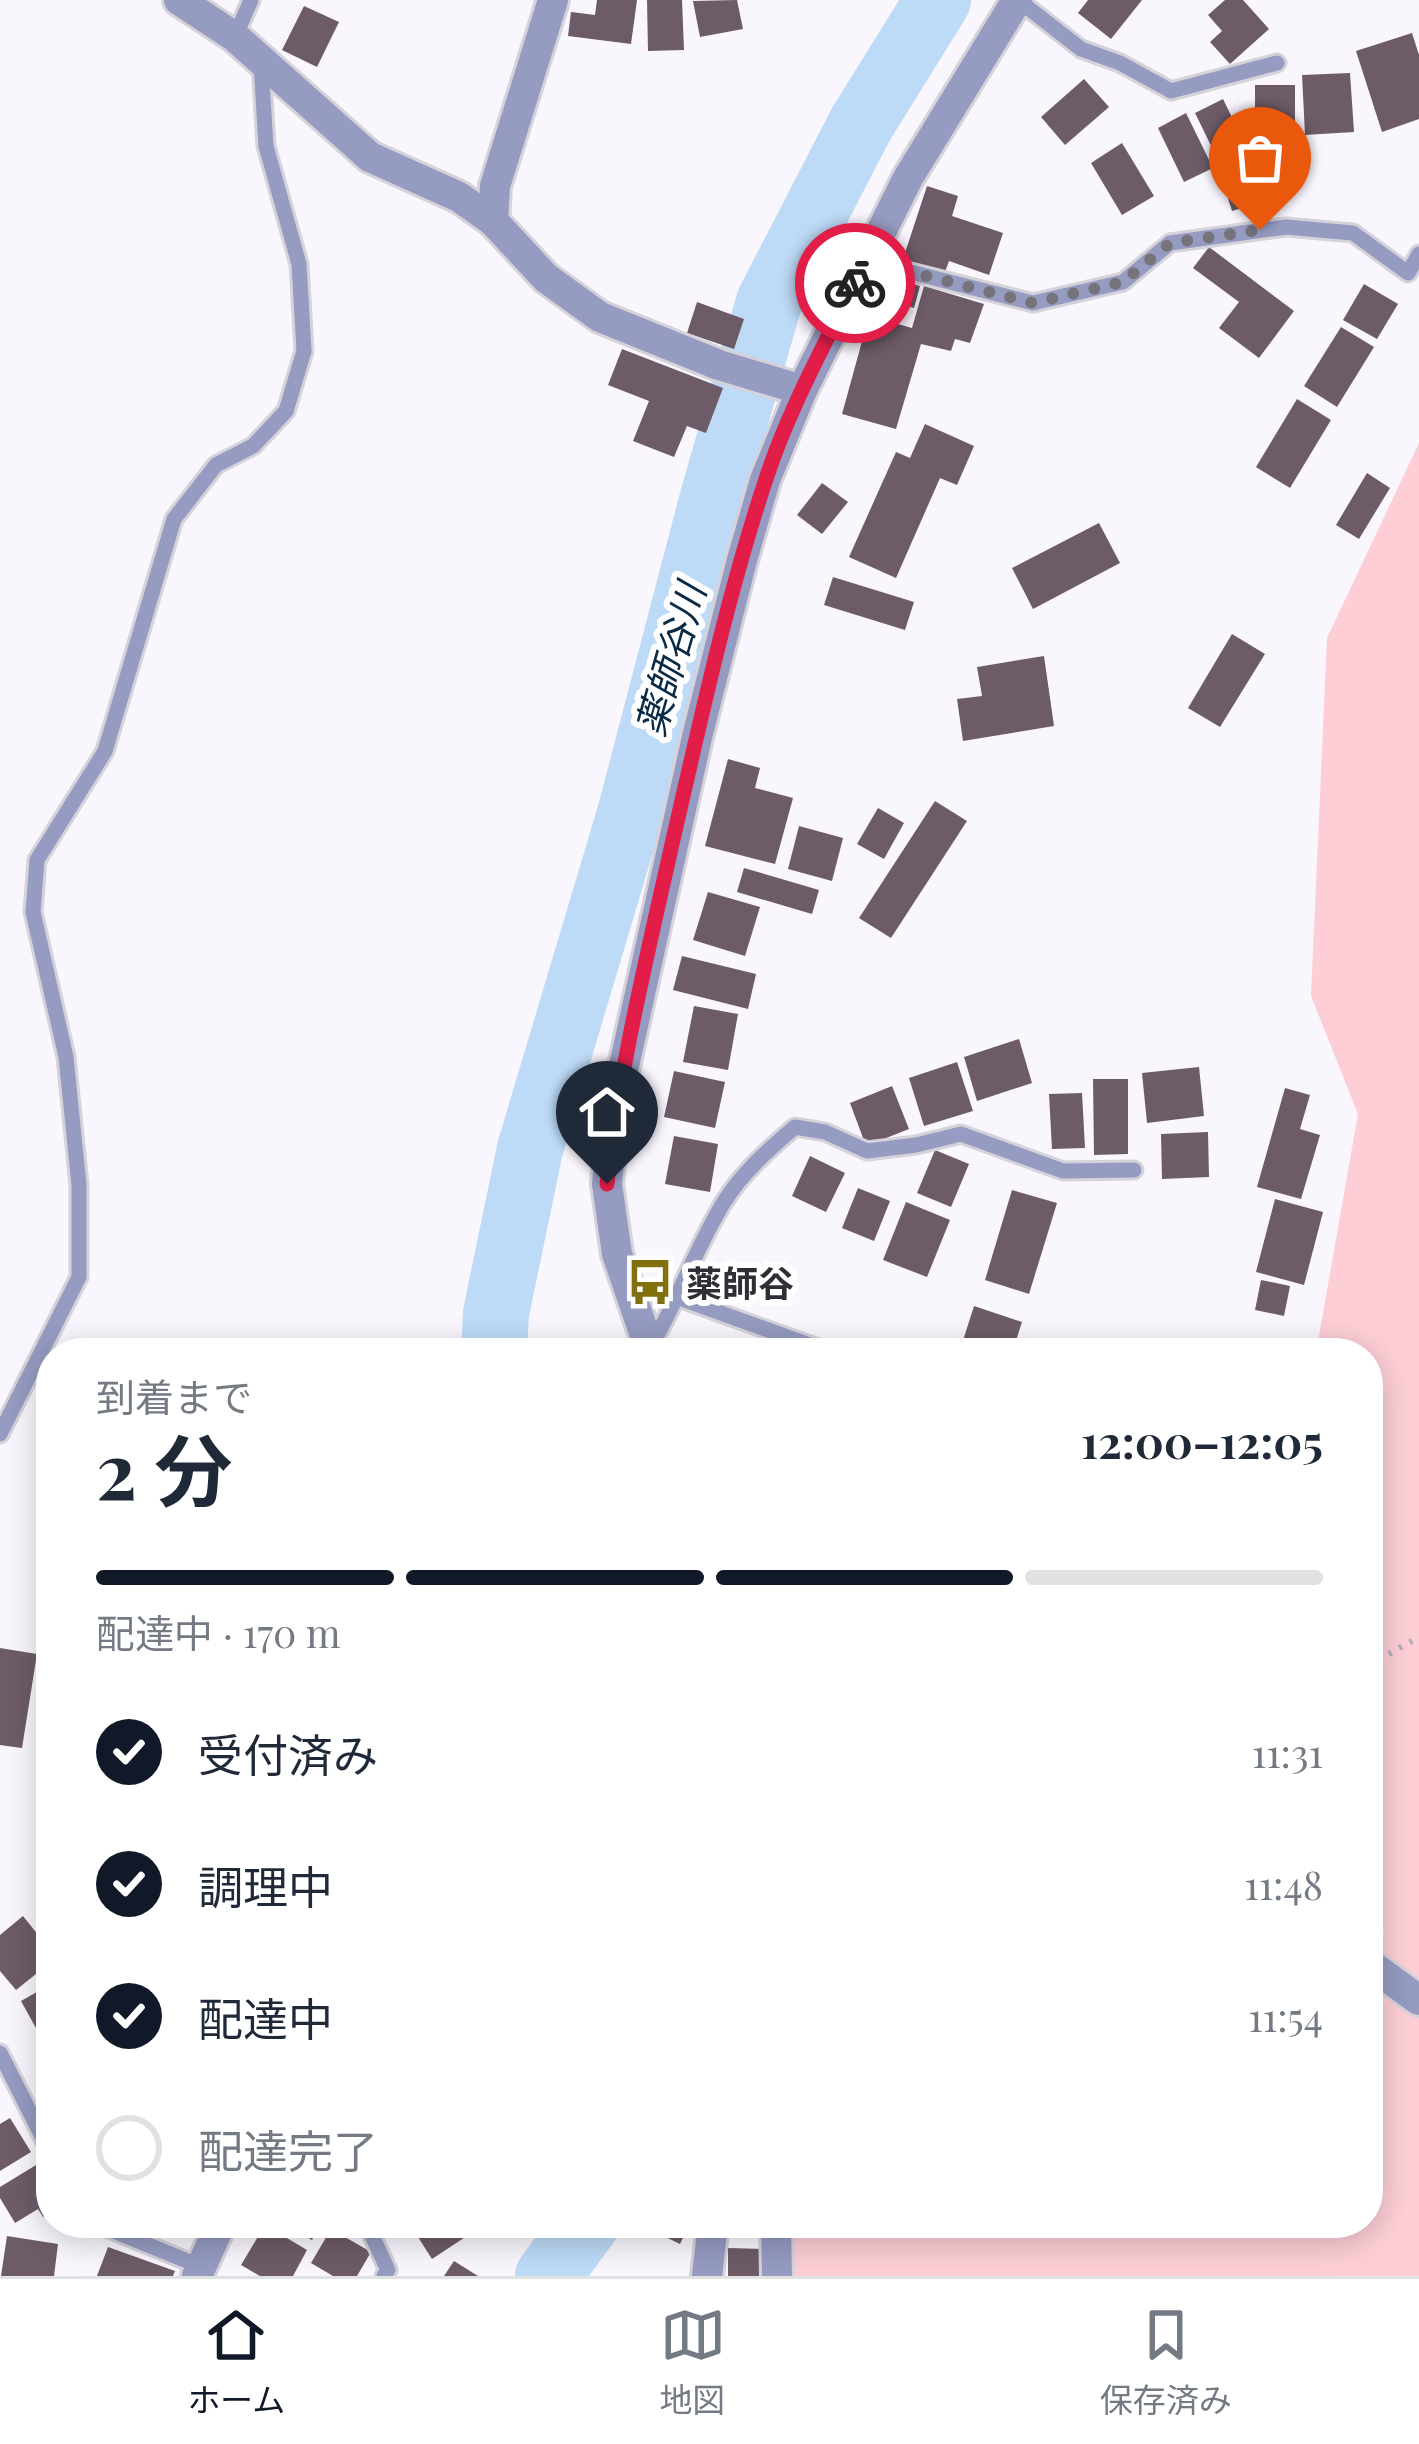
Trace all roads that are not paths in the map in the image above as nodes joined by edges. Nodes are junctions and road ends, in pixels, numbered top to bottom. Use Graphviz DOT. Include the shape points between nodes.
graph roads {
  1 [pos="179,0"];
  2 [pos="251,0"];
  3 [pos="554,0"];
  4 [pos="1018,0"];
  5 [pos="235,38"];
  6 [pos="261,61"];
  7 [pos="1277,63"];
  8 [pos="493,221"];
  9 [pos="1419,254"];
  10 [pos="867,261"];
  11 [pos="789,387"];
  12 [pos="1134,1170"];
  13 [pos="679,1298"];
  14 [pos="48,1338"];
  15 [pos="646,1338"];
  16 [pos="657,1338"];
  17 [pos="790,1338"];
  18 [pos="36,1362"];
  19 [pos="0,1434"];
  20 [pos="1383,1975"];
  21 [pos="1419,2000"];
  22 [pos="0,2053"];
  23 [pos="36,2124"];
  24 [pos="127,2238"];
  25 [pos="214,2238"];
  26 [pos="373,2238"];
  27 [pos="711,2238"];
  28 [pos="776,2238"];
  29 [pos="199,2271"];
  30 [pos="384,2276"];
  31 [pos="707,2276"];
  32 [pos="777,2276"];
  1 -- 5 [label="street"];
  2 -- 5 [label="lane"];
  3 -- 8 [label="street" via="495,186"];
  4 -- 7 [label="lane" via="1082,49 1171,91"];
  4 -- 10 [label="street" via="908,178"];
  5 -- 6 [label="street"];
  6 -- 8 [label="street" via="370,158"];
  6 -- 14 [label="lane" via="266,146 299,265 304,351 286,411 253,446 216,465 174,519 105,751 37,860 33,912 67,1058 79,1185 79,1277"];
  8 -- 11 [label="street" via="546,278 600,317"];
  9 -- 10 [label="lane" via="1408,273 1353,233 1234,233 1170,243 1123,282 1033,303"];
  10 -- 11 [label="street"];
  11 -- 15 [label="street" via="697,737 614,1111 607,1184 617,1254"];
  12 -- 13 [label="lane" via="1063,1171 961,1134 867,1151 795,1127 724,1202"];
  13 -- 16 [label="lane"];
  13 -- 17 [label="lane"];
  18 -- 19 [label="lane"];
  20 -- 21 [label="street"];
  22 -- 23 [label="lane"];
  24 -- 29 [label="lane"];
  25 -- 29 [label="street"];
  26 -- 30 [label="lane"];
  27 -- 31 [label="street"];
  28 -- 32 [label="street"];
}
